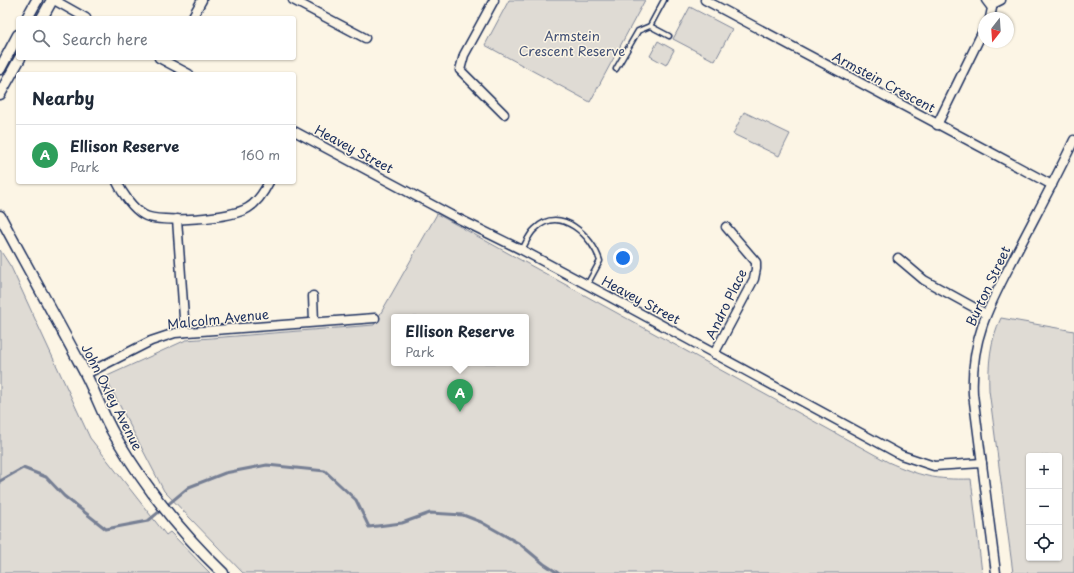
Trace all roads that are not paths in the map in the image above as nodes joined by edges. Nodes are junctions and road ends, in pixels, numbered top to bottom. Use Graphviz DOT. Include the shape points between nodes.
graph roads {
  1 [pos="37,0"];
  2 [pos="53,0"];
  3 [pos="202,0"];
  4 [pos="293,0"];
  5 [pos="494,0"];
  6 [pos="664,0"];
  7 [pos="705,0"];
  8 [pos="1001,0"];
  9 [pos="989,3"];
  10 [pos="28,16"];
  11 [pos="43,16"];
  12 [pos="82,16"];
  13 [pos="193,16"];
  14 [pos="650,26"];
  15 [pos="669,36"];
  16 [pos="365,38"];
  17 [pos="16,39"];
  18 [pos="978,41"];
  19 [pos="19,60"];
  20 [pos="167,60"];
  21 [pos="0,69"];
  22 [pos="616,69"];
  23 [pos="186,72"];
  24 [pos="0,94"];
  25 [pos="504,114"];
  26 [pos="937,125"];
  27 [pos="296,134"];
  28 [pos="1074,142"];
  29 [pos="118,184"];
  30 [pos="268,184"];
  31 [pos="1052,185"];
  32 [pos="0,216"];
  33 [pos="177,219"];
  34 [pos="726,227"];
  35 [pos="522,250"];
  36 [pos="898,258"];
  37 [pos="587,285"];
  38 [pos="313,296"];
  39 [pos="986,314"];
  40 [pos="375,318"];
  41 [pos="314,322"];
  42 [pos="185,332"];
  43 [pos="714,354"];
  44 [pos="86,374"];
  45 [pos="982,463"];
  46 [pos="223,573"];
  47 [pos="996,573"];
  1 -- 10 [label="street"];
  2 -- 11 [label="street"];
  2 -- 12 [label="street"];
  3 -- 13 [label="street"];
  4 -- 16 [label="street"];
  5 -- 25 [label="street" via="464,55 460,70"];
  6 -- 14 [label="lane"];
  7 -- 26 [label="street, Armstein Crescent"];
  8 -- 9 [label="street"];
  14 -- 15 [label="lane"];
  14 -- 22 [label="lane" via="638,31"];
  17 -- 21 [label="street"];
  18 -- 26 [label="street"];
  19 -- 24 [label="street"];
  20 -- 23 [label="street"];
  26 -- 31 [label="street, Armstein Crescent"];
  27 -- 35 [label="street, Heavey Street"];
  28 -- 31 [label="street, Burton Street"];
  29 -- 33 [label="street" via="135,208 144,215 156,219"];
  30 -- 33 [label="street" via="256,202 237,213"];
  31 -- 39 [label="street, Burton Street"];
  32 -- 44 [label="street, John Oxley Avenue"];
  33 -- 42 [label="street"];
  34 -- 43 [label="street, Andro Place" via="756,262 756,269 754,279"];
  35 -- 37 [label="street, Heavey Street"];
  35 -- 37 [label="lane" via="534,229 543,223 555,220 572,225 587,236 600,261"];
  36 -- 39 [label="street" via="924,280"];
  37 -- 43 [label="street, Heavey Street"];
  38 -- 41 [label="street"];
  39 -- 45 [label="street, Burton Street" via="975,349 972,379"];
  40 -- 41 [label="street, Malcolm Avenue"];
  41 -- 42 [label="street, Malcolm Avenue"];
  42 -- 44 [label="street, Malcolm Avenue" via="150,341"];
  43 -- 45 [label="street, Heavey Street" via="913,460 940,466"];
  44 -- 46 [label="street, John Oxley Avenue" via="115,436 152,494 174,522"];
  45 -- 47 [label="street, Burton Street"];
}
